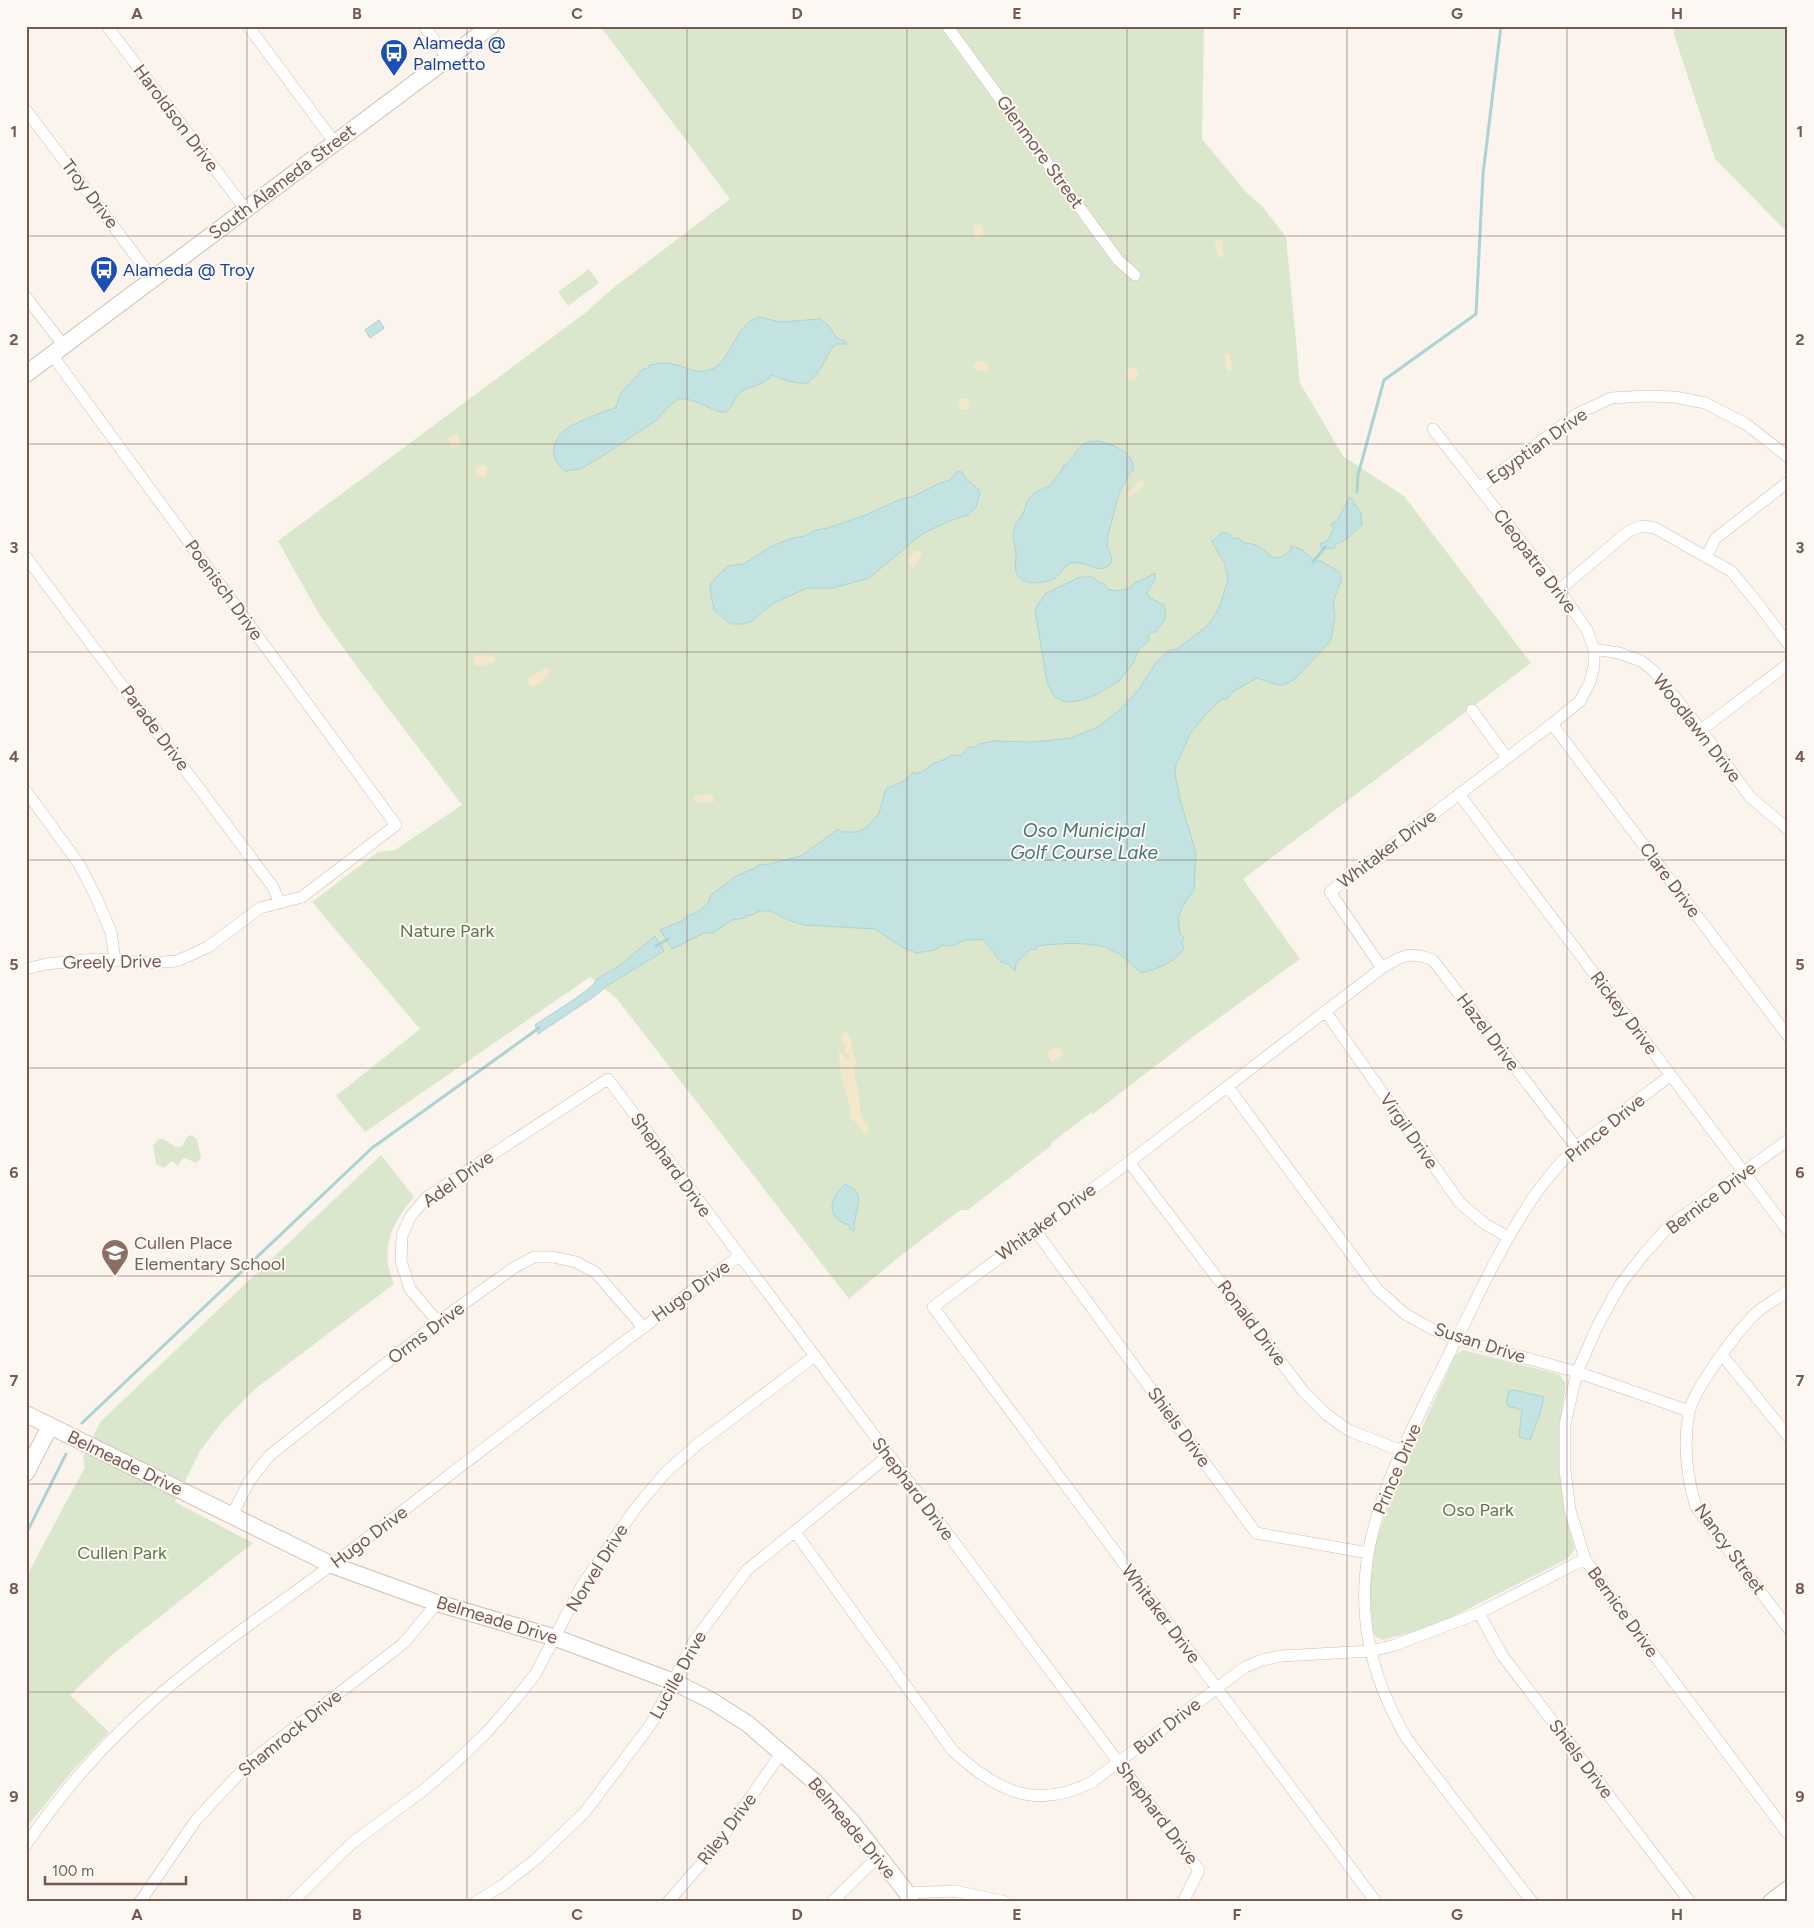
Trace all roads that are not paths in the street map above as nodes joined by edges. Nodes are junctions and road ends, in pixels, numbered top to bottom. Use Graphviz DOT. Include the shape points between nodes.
graph roads {
  1 [pos="107,26"];
  2 [pos="248,26"];
  3 [pos="424,26"];
  4 [pos="491,26"];
  5 [pos="947,26"];
  6 [pos="448,58"];
  7 [pos="26,110"];
  8 [pos="335,143"];
  9 [pos="246,210"];
  10 [pos="1135,275"];
  11 [pos="153,279"];
  12 [pos="26,296"];
  13 [pos="58,351"];
  14 [pos="26,374"];
  15 [pos="1433,429"];
  16 [pos="1788,457"];
  17 [pos="1788,482"];
  18 [pos="1479,488"];
  19 [pos="26,557"];
  20 [pos="1706,557"];
  21 [pos="1559,590"];
  22 [pos="1788,644"];
  23 [pos="1594,648"];
  24 [pos="1788,664"];
  25 [pos="1472,710"];
  26 [pos="1552,724"];
  27 [pos="1701,730"];
  28 [pos="1506,758"];
  29 [pos="26,791"];
  30 [pos="1460,794"];
  31 [pos="396,825"];
  32 [pos="1788,829"];
  33 [pos="280,902"];
  34 [pos="115,960"];
  35 [pos="1382,968"];
  36 [pos="26,969"];
  37 [pos="1325,1011"];
  38 [pos="1788,1036"];
  39 [pos="1670,1075"];
  40 [pos="608,1079"];
  41 [pos="1228,1087"];
  42 [pos="1788,1140"];
  43 [pos="1576,1147"];
  44 [pos="1129,1162"];
  45 [pos="1743,1173"];
  46 [pos="1035,1230"];
  47 [pos="1788,1231"];
  48 [pos="1508,1237"];
  49 [pos="739,1256"];
  50 [pos="1788,1291"];
  51 [pos="438,1322"];
  52 [pos="643,1327"];
  53 [pos="1457,1339"];
  54 [pos="1722,1355"];
  55 [pos="815,1356"];
  56 [pos="1578,1372"];
  57 [pos="1689,1411"];
  58 [pos="26,1414"];
  59 [pos="50,1426"];
  60 [pos="1788,1436"];
  61 [pos="1402,1451"];
  62 [pos="888,1456"];
  63 [pos="26,1473"];
  64 [pos="232,1515"];
  65 [pos="794,1532"];
  66 [pos="1368,1553"];
  67 [pos="1585,1559"];
  68 [pos="332,1565"];
  69 [pos="437,1602"];
  70 [pos="1479,1613"];
  71 [pos="1788,1628"];
  72 [pos="556,1638"];
  73 [pos="1371,1651"];
  74 [pos="674,1682"];
  75 [pos="1216,1688"];
  76 [pos="782,1752"];
  77 [pos="1119,1763"];
  78 [pos="1788,1834"];
  79 [pos="26,1845"];
  80 [pos="878,1857"];
  81 [pos="1788,1889"];
  82 [pos="909,1897"];
  83 [pos="140,1902"];
  84 [pos="292,1902"];
  85 [pos="476,1902"];
  86 [pos="668,1902"];
  87 [pos="832,1902"];
  88 [pos="1006,1902"];
  89 [pos="1183,1902"];
  90 [pos="1376,1902"];
  91 [pos="1532,1902"];
  92 [pos="1690,1902"];
  93 [pos="1771,1902"];
  1 -- 9 [label="street, Haroldson Drive"];
  2 -- 8 [label="street"];
  3 -- 6 [label="street"];
  4 -- 6 [label="street, South Alameda Street"];
  5 -- 10 [label="street, Glenmore Street" via="1118,260"];
  6 -- 8 [label="street, South Alameda Street"];
  7 -- 11 [label="street, Troy Drive"];
  8 -- 9 [label="street, South Alameda Street"];
  9 -- 11 [label="street, South Alameda Street"];
  11 -- 13 [label="street, South Alameda Street"];
  12 -- 13 [label="street, Poenisch Drive"];
  13 -- 14 [label="street, South Alameda Street"];
  13 -- 31 [label="street, Poenisch Drive"];
  15 -- 18 [label="street, Cleopatra Drive"];
  16 -- 18 [label="street, Egyptian Drive" via="1746,424 1705,402 1675,397 1611,398 1577,414"];
  17 -- 20 [label="street" via="1716,538"];
  18 -- 21 [label="street, Cleopatra Drive"];
  19 -- 33 [label="street, Parade Drive" via="273,887"];
  20 -- 21 [label="street" via="1655,528 1642,526 1629,531"];
  20 -- 22 [label="street" via="1731,572"];
  21 -- 23 [label="street, Cleopatra Drive" via="1587,630"];
  23 -- 26 [label="street, Whitaker Drive" via="1590,682 1580,701"];
  23 -- 27 [label="street, Woodlawn Drive" via="1640,661 1654,671"];
  24 -- 27 [label="street"];
  25 -- 28 [label="street"];
  26 -- 28 [label="street, Whitaker Drive"];
  26 -- 38 [label="street, Clare Drive"];
  27 -- 32 [label="street, Woodlawn Drive" via="1750,797"];
  28 -- 30 [label="street, Whitaker Drive"];
  29 -- 34 [label="street" via="68,848 92,889 111,932"];
  30 -- 35 [label="street, Whitaker Drive" via="1330,892"];
  30 -- 39 [label="street, Rickey Drive"];
  31 -- 33 [label="street, Greely Drive" via="302,897"];
  33 -- 34 [label="street, Greely Drive" via="260,908 208,947 177,961"];
  34 -- 36 [label="street, Greely Drive" via="73,961"];
  35 -- 37 [label="street, Whitaker Drive"];
  35 -- 43 [label="street, Hazel Drive" via="1402,955 1419,955 1433,960"];
  37 -- 41 [label="street, Whitaker Drive"];
  37 -- 48 [label="street, Virgil Drive" via="1460,1204"];
  39 -- 43 [label="street, Prince Drive"];
  39 -- 45 [label="street, Rickey Drive"];
  40 -- 49 [label="street, Shephard Drive"];
  40 -- 51 [label="street, Adel Drive" via="427,1196 410,1217 402,1236 401,1261 410,1289"];
  41 -- 44 [label="street, Whitaker Drive"];
  41 -- 53 [label="street, Susan Drive" via="1377,1289 1405,1314"];
  42 -- 45 [label="street, Bernice Drive"];
  43 -- 48 [label="street, Prince Drive" via="1542,1185"];
  44 -- 46 [label="street, Whitaker Drive"];
  44 -- 61 [label="street, Ronald Drive" via="1303,1391 1348,1430"];
  45 -- 47 [label="street, Rickey Drive"];
  45 -- 56 [label="street, Bernice Drive" via="1669,1226 1644,1254 1620,1285"];
  46 -- 66 [label="street, Shiels Drive" via="1256,1533"];
  46 -- 75 [label="street, Whitaker Drive" via="932,1307"];
  48 -- 53 [label="street, Prince Drive"];
  49 -- 52 [label="street, Hugo Drive"];
  49 -- 55 [label="street, Shephard Drive"];
  50 -- 54 [label="street, Nancy Street" via="1755,1314"];
  51 -- 52 [label="street, Orms Drive" via="515,1267 534,1257 553,1257 576,1262 595,1272"];
  51 -- 64 [label="street, Orms Drive" via="269,1456 250,1480"];
  52 -- 68 [label="street, Hugo Drive"];
  53 -- 56 [label="street, Susan Drive"];
  53 -- 61 [label="street, Prince Drive"];
  54 -- 57 [label="street, Nancy Street"];
  54 -- 60 [label="street"];
  55 -- 62 [label="street, Shephard Drive"];
  55 -- 72 [label="street, Norvel Drive" via="666,1472 635,1509 581,1587"];
  56 -- 57 [label="street, Susan Drive"];
  56 -- 67 [label="street, Bernice Drive" via="1565,1424 1565,1470 1570,1510"];
  57 -- 71 [label="street, Nancy Street" via="1687,1463 1696,1507"];
  58 -- 59 [label="street, Belmeade Drive"];
  59 -- 63 [label="street"];
  59 -- 64 [label="street, Belmeade Drive"];
  61 -- 66 [label="street, Prince Drive" via="1379,1506"];
  62 -- 65 [label="street, Lucille Drive"];
  62 -- 77 [label="street, Shephard Drive"];
  64 -- 68 [label="street, Belmeade Drive"];
  65 -- 74 [label="street, Lucille Drive" via="747,1570 694,1641"];
  65 -- 77 [label="street, Burr Drive" via="953,1751 977,1773 1012,1791 1045,1796 1075,1791"];
  66 -- 73 [label="street, Prince Drive" via="1364,1602"];
  67 -- 70 [label="street, Burr Drive"];
  67 -- 78 [label="street, Bernice Drive" via="1614,1603"];
  68 -- 69 [label="street, Belmeade Drive"];
  68 -- 79 [label="street, Hugo Drive" via="191,1668 132,1719 70,1784"];
  69 -- 72 [label="street, Belmeade Drive"];
  69 -- 83 [label="street, Shamrock Drive" via="404,1643 251,1761 196,1820"];
  70 -- 73 [label="street, Burr Drive"];
  70 -- 92 [label="street, Shiels Drive" via="1502,1655"];
  72 -- 74 [label="street, Belmeade Drive"];
  72 -- 84 [label="street, Norvel Drive" via="536,1673 487,1732 425,1789 352,1843"];
  73 -- 75 [label="street, Burr Drive" via="1262,1660 1245,1667"];
  73 -- 91 [label="street, Prince Drive" via="1384,1696 1407,1739"];
  74 -- 76 [label="street, Belmeade Drive" via="712,1700"];
  74 -- 85 [label="street, Lucille Drive" via="651,1724 584,1812 535,1860"];
  75 -- 77 [label="street, Burr Drive"];
  75 -- 90 [label="street, Whitaker Drive"];
  76 -- 80 [label="street, Belmeade Drive" via="821,1788"];
  76 -- 86 [label="street, Riley Drive" via="715,1848"];
  77 -- 89 [label="street, Shephard Drive" via="1200,1870"];
  80 -- 82 [label="street, Belmeade Drive"];
  80 -- 87 [label="street"];
  81 -- 93 [label="street"];
  82 -- 88 [label="street" via="956,1891"];
}
